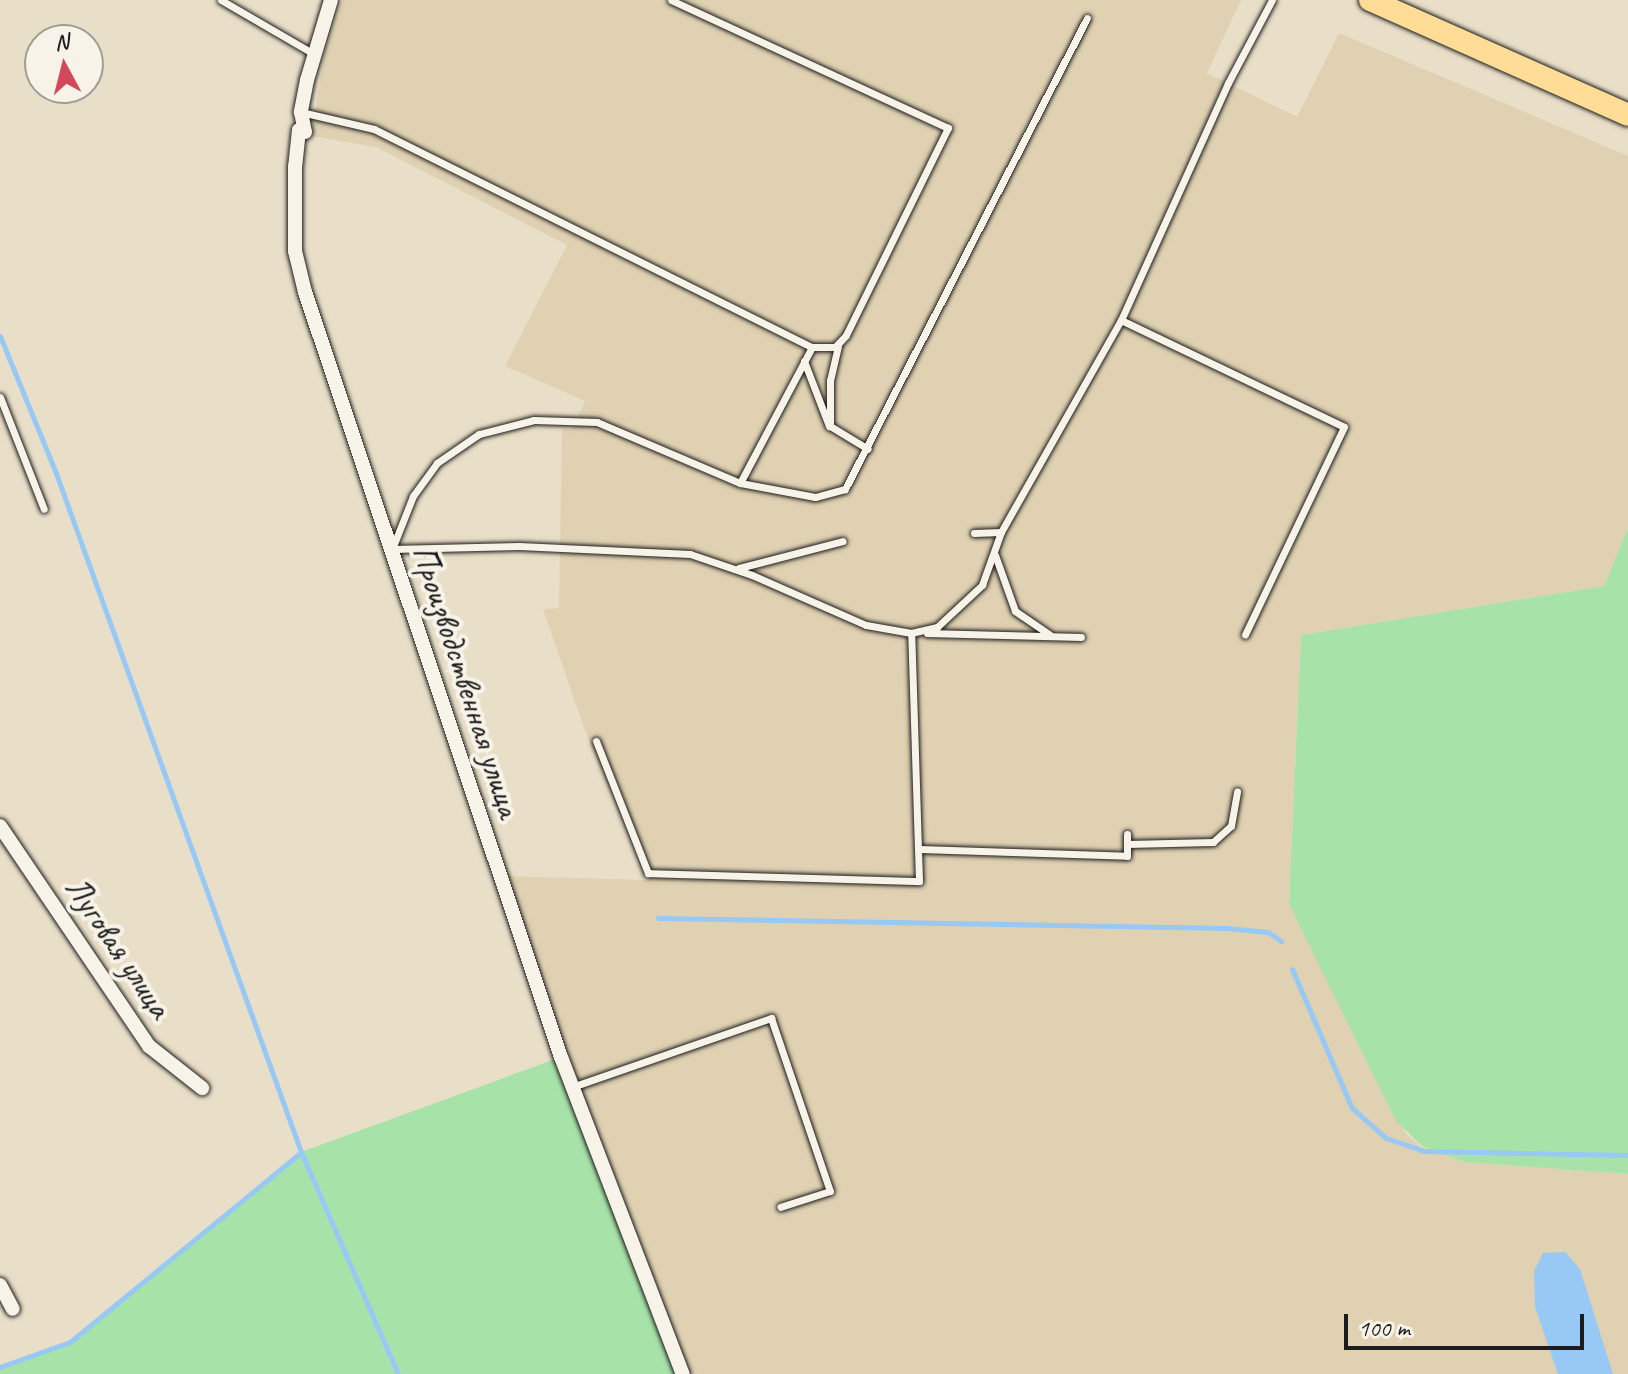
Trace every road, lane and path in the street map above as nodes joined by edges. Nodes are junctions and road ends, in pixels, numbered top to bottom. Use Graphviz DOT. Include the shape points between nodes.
graph roads {
  1 [pos="221,0"];
  2 [pos="331,0"];
  3 [pos="671,0"];
  4 [pos="1272,0"];
  5 [pos="1370,0"];
  6 [pos="1087,18"];
  7 [pos="314,54"];
  8 [pos="301,112"];
  9 [pos="1628,115"];
  10 [pos="1121,320"];
  11 [pos="839,344"];
  12 [pos="812,347"];
  13 [pos="804,361"];
  14 [pos="0,397"];
  15 [pos="832,429"];
  16 [pos="868,449"];
  17 [pos="740,483"];
  18 [pos="44,509"];
  19 [pos="1001,532"];
  20 [pos="974,533"];
  21 [pos="843,541"];
  22 [pos="392,549"];
  23 [pos="994,553"];
  24 [pos="737,569"];
  25 [pos="911,633"];
  26 [pos="926,633"];
  27 [pos="1245,635"];
  28 [pos="1055,637"];
  29 [pos="1081,637"];
  30 [pos="596,741"];
  31 [pos="1237,792"];
  32 [pos="1,830"];
  33 [pos="1127,834"];
  34 [pos="1127,844"];
  35 [pos="920,849"];
  36 [pos="572,1087"];
  37 [pos="202,1088"];
  38 [pos="780,1207"];
  39 [pos="0,1285"];
  40 [pos="13,1309"];
  41 [pos="683,1374"];
  1 -- 7 [label="lane"];
  2 -- 7 [label="street, Производственная улица"];
  3 -- 11 [label="lane" via="948,128"];
  4 -- 10 [label="lane" via="1228,83"];
  5 -- 9 [label="main road"];
  6 -- 16 [label="lane"];
  7 -- 8 [label="street, Производственная улица"];
  8 -- 12 [label="lane" via="374,129"];
  8 -- 22 [label="street, Производственная улица" via="305,132 299,130 295,166 295,251"];
  10 -- 19 [label="lane"];
  10 -- 27 [label="lane" via="1344,427"];
  11 -- 12 [label="lane"];
  11 -- 15 [label="lane" via="829,386"];
  12 -- 13 [label="lane"];
  13 -- 15 [label="lane" via="818,407"];
  13 -- 17 [label="lane"];
  14 -- 18 [label="lane"];
  15 -- 16 [label="lane"];
  16 -- 17 [label="lane" via="848,487 827,497"];
  17 -- 22 [label="lane" via="590,420 512,424 467,440 429,472 409,504"];
  19 -- 20 [label="lane"];
  19 -- 23 [label="lane"];
  21 -- 24 [label="lane"];
  22 -- 24 [label="lane" via="669,552"];
  22 -- 36 [label="street, Производственная улица"];
  23 -- 26 [label="lane" via="974,597"];
  23 -- 28 [label="lane" via="1015,611"];
  24 -- 25 [label="lane" via="866,625"];
  25 -- 26 [label="lane"];
  25 -- 35 [label="lane"];
  26 -- 28 [label="lane"];
  28 -- 29 [label="lane"];
  30 -- 35 [label="lane" via="642,866 650,873 919,881"];
  31 -- 34 [label="lane" via="1231,826 1213,842"];
  32 -- 37 [label="street, Луговая улица" via="149,1046"];
  33 -- 34 [label="lane"];
  34 -- 35 [label="lane" via="1127,856"];
  36 -- 38 [label="lane" via="771,1018 830,1191"];
  36 -- 41 [label="street, Производственная улица"];
  39 -- 40 [label="street"];
}
